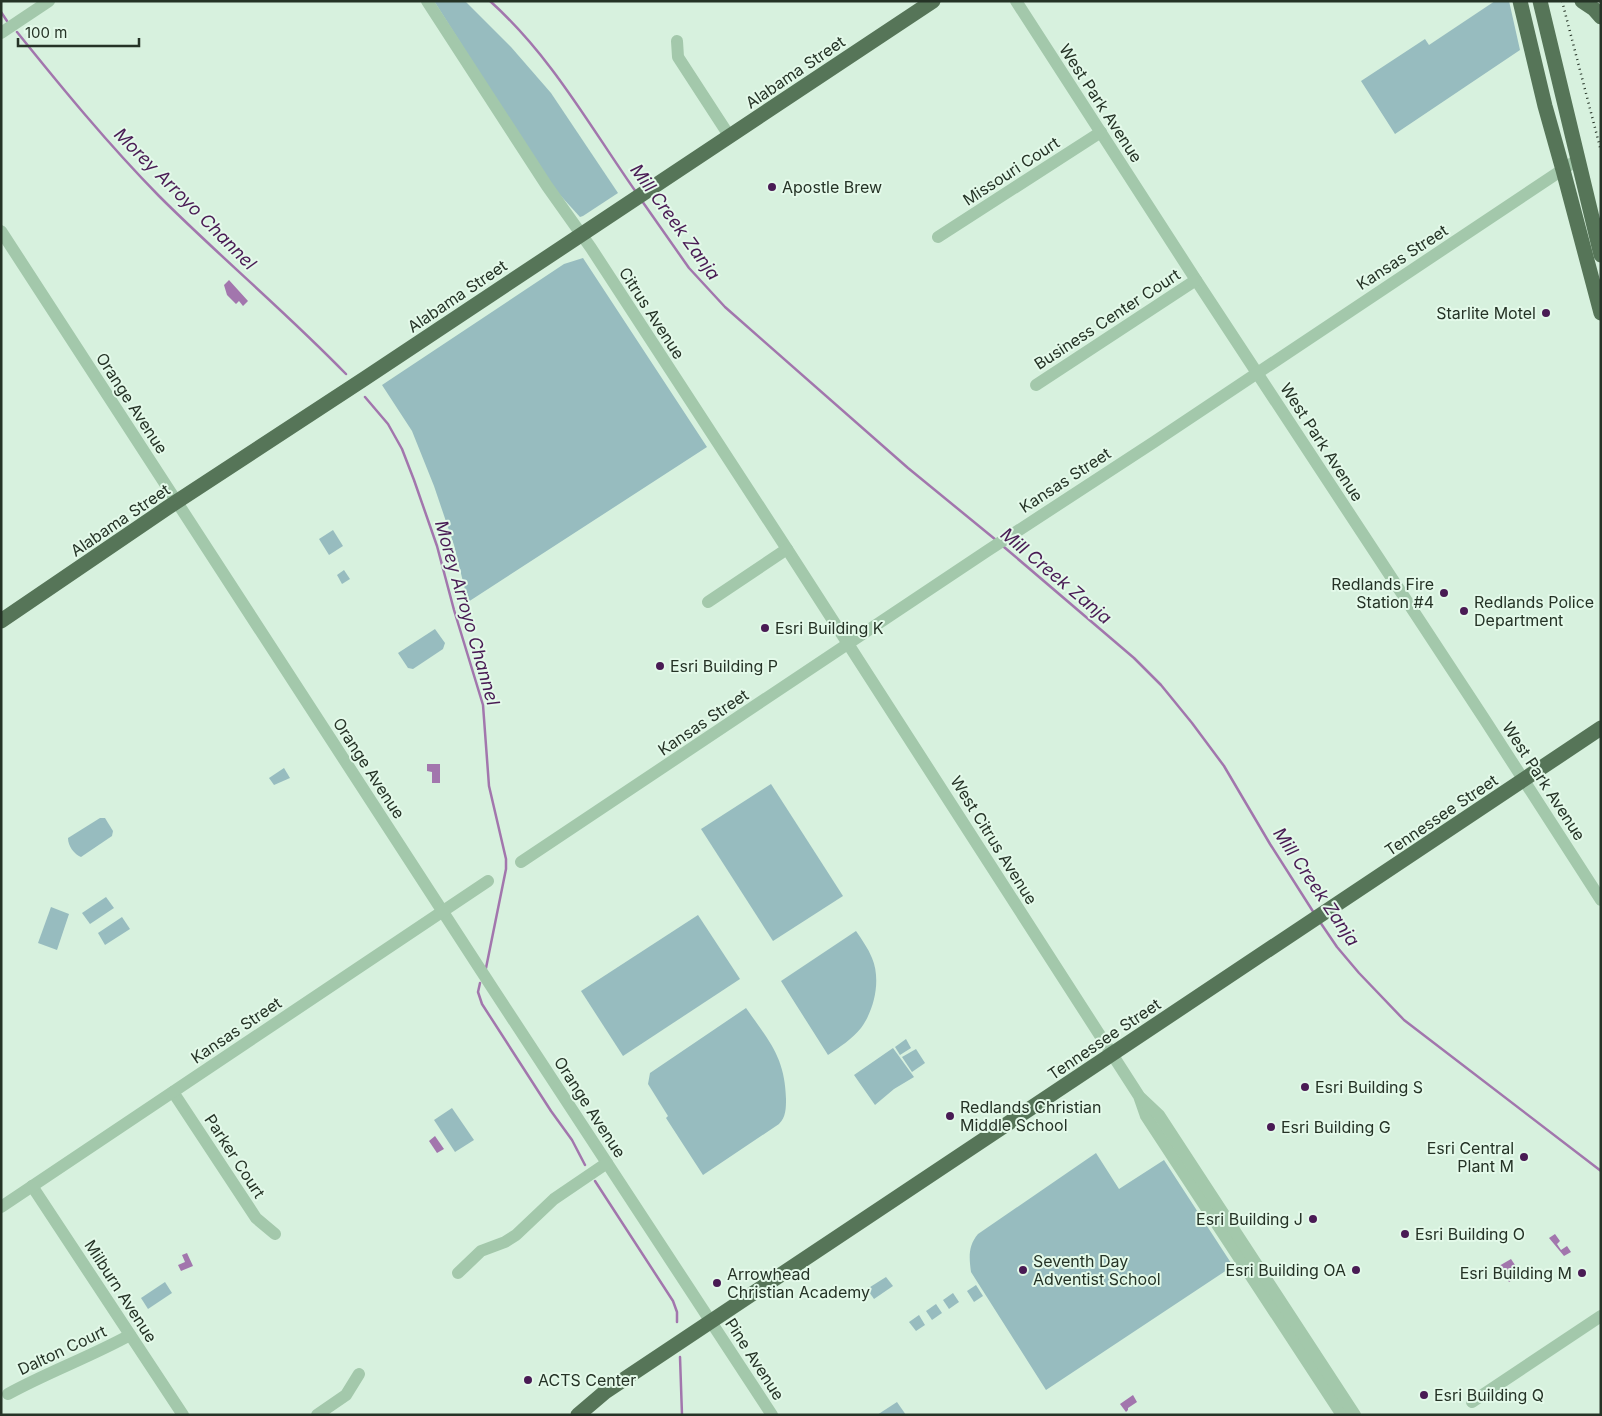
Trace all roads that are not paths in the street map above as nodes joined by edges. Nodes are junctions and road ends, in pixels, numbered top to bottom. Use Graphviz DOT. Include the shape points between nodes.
graph roads {
  1 [pos="49,1"];
  2 [pos="427,1"];
  3 [pos="933,1"];
  4 [pos="1016,1"];
  5 [pos="1540,1"];
  6 [pos="1582,1"];
  7 [pos="1522,2"];
  8 [pos="1601,17"];
  9 [pos="1,33"];
  10 [pos="677,41"];
  11 [pos="1101,132"];
  12 [pos="730,137"];
  13 [pos="1577,160"];
  14 [pos="1563,170"];
  15 [pos="1,231"];
  16 [pos="582,234"];
  17 [pos="938,238"];
  18 [pos="1601,255"];
  19 [pos="1196,280"];
  20 [pos="1601,314"];
  21 [pos="1257,372"];
  22 [pos="1036,385"];
  23 [pos="178,501"];
  24 [pos="787,549"];
  25 [pos="708,602"];
  26 [pos="1,621"];
  27 [pos="848,643"];
  28 [pos="1601,728"];
  29 [pos="1524,780"];
  30 [pos="521,862"];
  31 [pos="488,881"];
  32 [pos="1601,900"];
  33 [pos="443,912"];
  34 [pos="1112,1054"];
  35 [pos="173,1092"];
  36 [pos="1139,1096"];
  37 [pos="607,1163"];
  38 [pos="32,1186"];
  39 [pos="1,1207"];
  40 [pos="275,1234"];
  41 [pos="458,1273"];
  42 [pos="1601,1316"];
  43 [pos="712,1322"];
  44 [pos="130,1334"];
  45 [pos="359,1374"];
  46 [pos="8,1394"];
  47 [pos="1472,1402"];
  48 [pos="183,1415"];
  49 [pos="317,1415"];
  50 [pos="578,1415"];
  51 [pos="772,1415"];
  52 [pos="1342,1415"];
  53 [pos="1355,1415"];
  1 -- 9 [label="street"];
  2 -- 16 [label="street, Citrus Avenue" via="547,186"];
  3 -- 12 [label="main road, Alabama Street"];
  4 -- 11 [label="street, West Park Avenue"];
  5 -- 13 [label="main road"];
  6 -- 8 [label="main road"];
  7 -- 14 [label="main road"];
  10 -- 12 [label="street" via="678,57"];
  11 -- 17 [label="street, Missouri Court"];
  11 -- 19 [label="street, West Park Avenue"];
  12 -- 16 [label="main road, Alabama Street"];
  13 -- 14 [label="street, Kansas Street"];
  13 -- 18 [label="main road"];
  14 -- 20 [label="main road"];
  14 -- 21 [label="street, Kansas Street"];
  15 -- 23 [label="street, Orange Avenue"];
  16 -- 23 [label="main road, Alabama Street"];
  16 -- 24 [label="street, Citrus Avenue"];
  19 -- 21 [label="street, West Park Avenue"];
  19 -- 22 [label="street, Business Center Court"];
  21 -- 27 [label="street, Kansas Street"];
  21 -- 29 [label="street, West Park Avenue"];
  23 -- 26 [label="main road, Alabama Street"];
  23 -- 33 [label="street, Orange Avenue"];
  24 -- 25 [label="street"];
  24 -- 27 [label="street, Citrus Avenue"];
  27 -- 30 [label="street, Kansas Street"];
  27 -- 34 [label="street, West Citrus Avenue"];
  28 -- 29 [label="main road, Tennessee Street"];
  29 -- 32 [label="street, West Park Avenue"];
  29 -- 34 [label="main road, Tennessee Street"];
  31 -- 33 [label="street, Kansas Street"];
  33 -- 35 [label="street, Kansas Street"];
  33 -- 37 [label="street, Orange Avenue"];
  34 -- 36 [label="street, West Citrus Avenue"];
  34 -- 43 [label="main road, Tennessee Street"];
  35 -- 38 [label="street, Kansas Street"];
  35 -- 40 [label="street, Parker Court" via="256,1218"];
  36 -- 52 [label="street" via="1146,1116"];
  36 -- 53 [label="street" via="1159,1115"];
  37 -- 41 [label="street" via="554,1199 516,1235 480,1251"];
  37 -- 43 [label="street, Orange Avenue"];
  38 -- 39 [label="street, Kansas Street"];
  38 -- 44 [label="street, Milburn Avenue"];
  42 -- 47 [label="street"];
  43 -- 50 [label="main road, Tennessee Street" via="605,1392"];
  43 -- 51 [label="street, Pine Avenue"];
  44 -- 46 [label="street, Dalton Court"];
  44 -- 48 [label="street, Milburn Avenue"];
  45 -- 49 [label="street" via="346,1395"];
}
